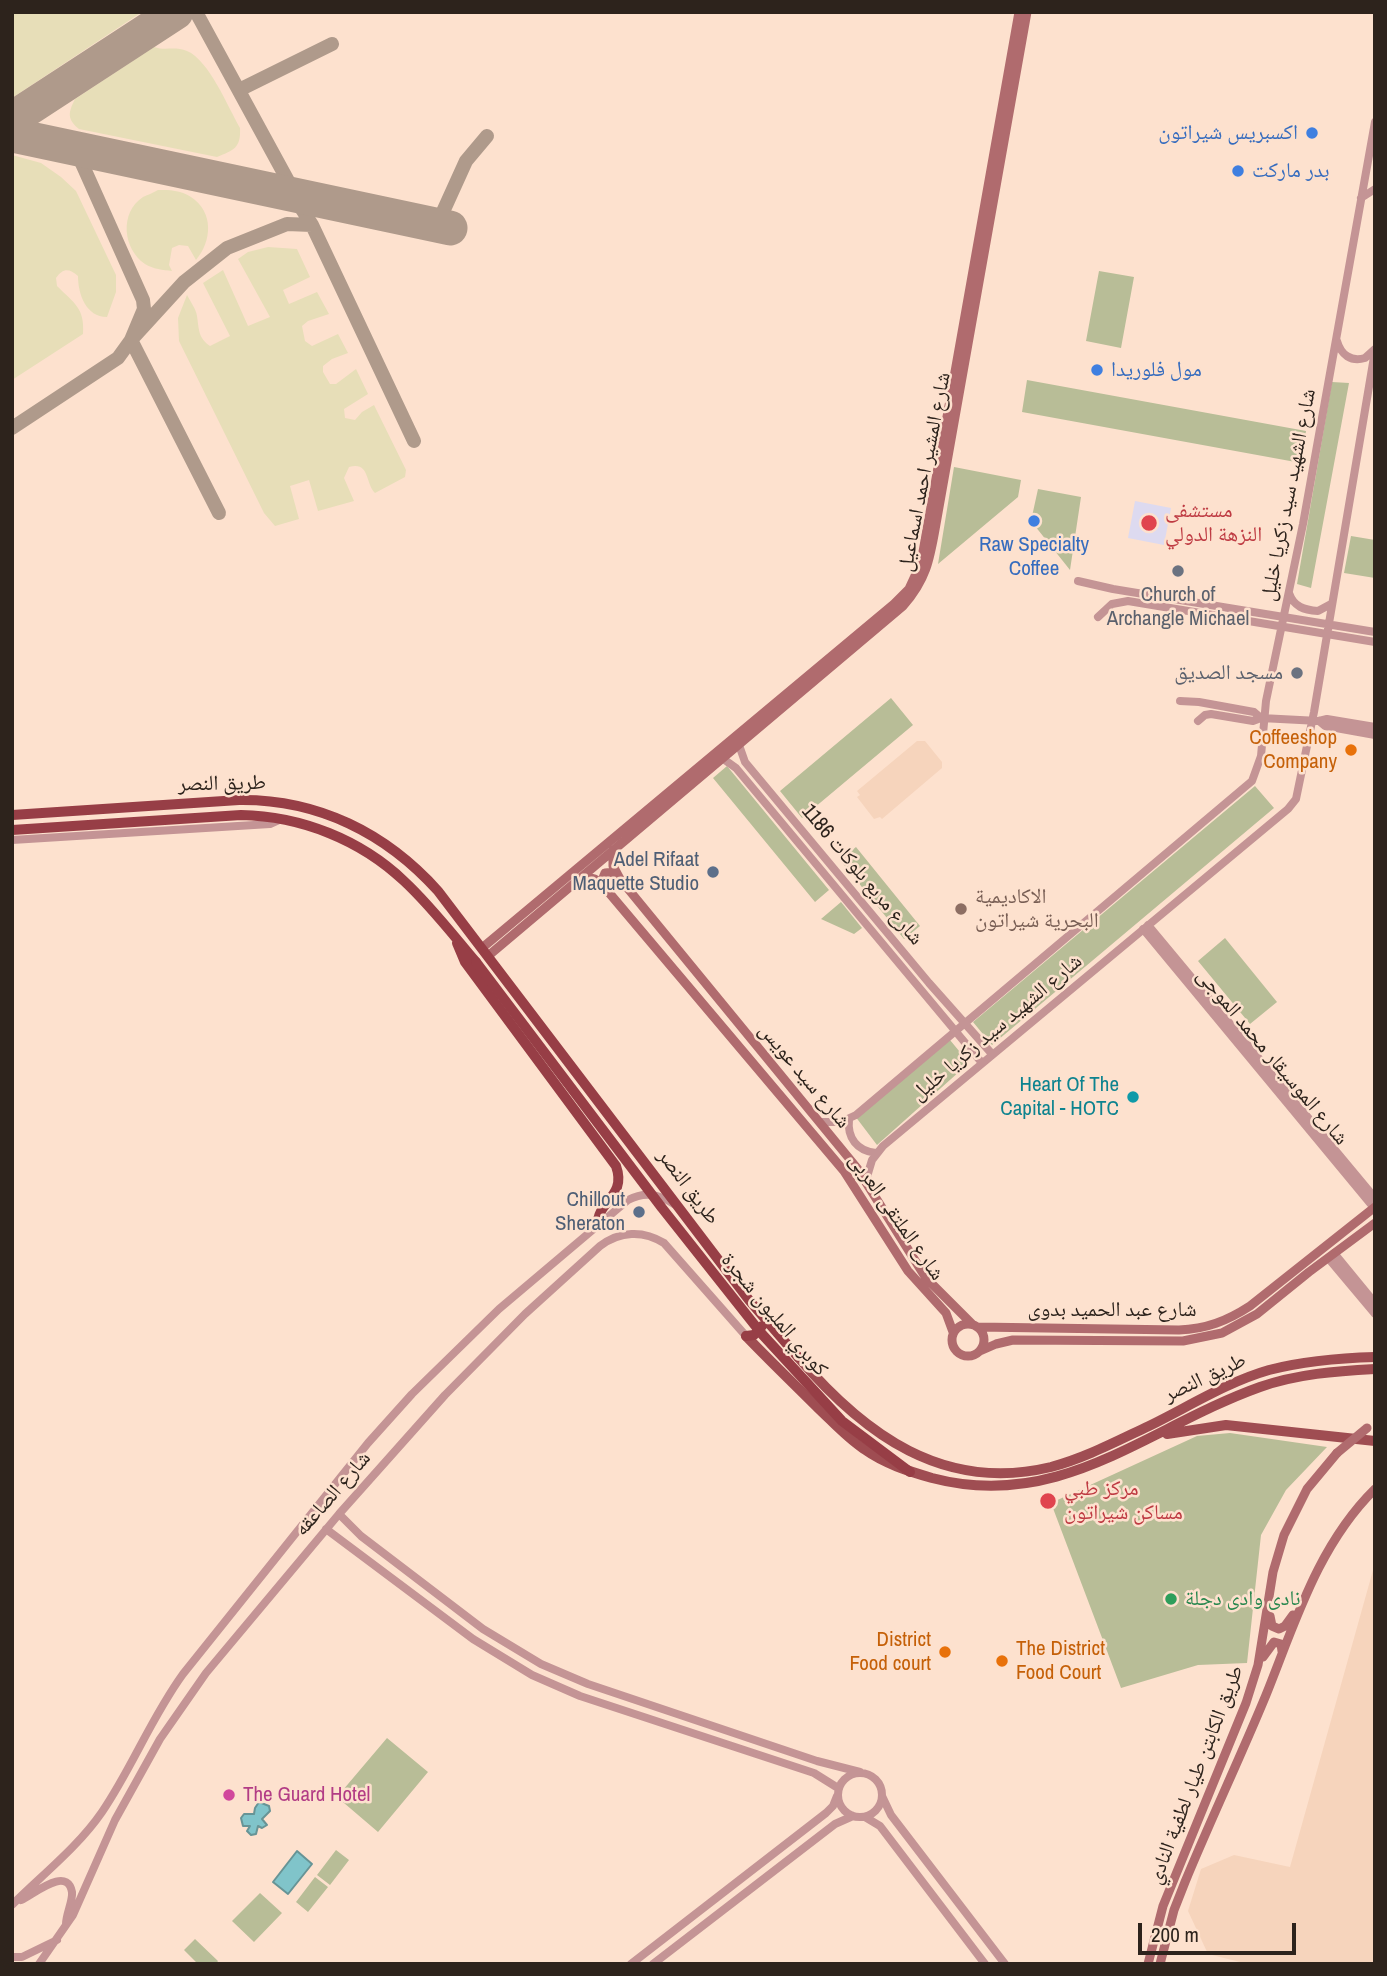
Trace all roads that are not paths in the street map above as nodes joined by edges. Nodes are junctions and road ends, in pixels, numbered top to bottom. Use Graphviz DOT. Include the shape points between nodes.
graph roads {
  1 [pos="1019,12"];
  2 [pos="1027,12"];
  3 [pos="1375,122"];
  4 [pos="1375,189"];
  5 [pos="1361,198"];
  6 [pos="968,323"];
  7 [pos="1337,341"];
  8 [pos="1375,350"];
  9 [pos="1078,581"];
  10 [pos="1113,589"];
  11 [pos="1289,593"];
  12 [pos="1112,604"];
  13 [pos="1331,604"];
  14 [pos="1284,616"];
  15 [pos="1098,617"];
  16 [pos="1329,624"];
  17 [pos="1282,626"];
  18 [pos="1375,632"];
  19 [pos="1328,634"];
  20 [pos="1375,642"];
  21 [pos="1180,701"];
  22 [pos="1207,703"];
  23 [pos="1263,718"];
  24 [pos="1315,721"];
  25 [pos="1375,727"];
  26 [pos="1375,735"];
  27 [pos="738,744"];
  28 [pos="722,758"];
  29 [pos="656,808"];
  30 [pos="12,815"];
  31 [pos="798,825"];
  32 [pos="790,832"];
  33 [pos="16,835"];
  34 [pos="807,836"];
  35 [pos="799,843"];
  36 [pos="613,850"];
  37 [pos="616,873"];
  38 [pos="583,876"];
  39 [pos="601,883"];
  40 [pos="1146,927"];
  41 [pos="456,939"];
  42 [pos="499,940"];
  43 [pos="485,952"];
  44 [pos="476,962"];
  45 [pos="966,1023"];
  46 [pos="956,1031"];
  47 [pos="992,1054"];
  48 [pos="982,1063"];
  49 [pos="849,1119"];
  50 [pos="820,1122"];
  51 [pos="876,1153"];
  52 [pos="641,1158"];
  53 [pos="1338,1159"];
  54 [pos="613,1160"];
  55 [pos="866,1180"];
  56 [pos="1375,1198"];
  57 [pos="679,1208"];
  58 [pos="1374,1208"];
  59 [pos="1375,1223"];
  60 [pos="598,1224"];
  61 [pos="1331,1256"];
  62 [pos="1375,1303"];
  63 [pos="961,1313"];
  64 [pos="1375,1314"];
  65 [pos="762,1317"];
  66 [pos="949,1319"];
  67 [pos="975,1326"];
  68 [pos="953,1332"];
  69 [pos="746,1336"];
  70 [pos="980,1351"];
  71 [pos="798,1357"];
  72 [pos="1375,1357"];
  73 [pos="1375,1369"];
  74 [pos="1371,1426"];
  75 [pos="1159,1434"];
  76 [pos="1375,1441"];
  77 [pos="910,1472"];
  78 [pos="1375,1489"];
  79 [pos="339,1514"];
  80 [pos="326,1529"];
  81 [pos="1307,1592"];
  82 [pos="1270,1594"];
  83 [pos="1282,1651"];
  84 [pos="1258,1665"];
  85 [pos="860,1772"];
  86 [pos="838,1792"];
  87 [pos="882,1796"];
  88 [pos="853,1816"];
  89 [pos="864,1817"];
  90 [pos="13,1903"];
  91 [pos="66,1927"];
  92 [pos="58,1940"];
  93 [pos="12,1957"];
  94 [pos="39,1964"];
  95 [pos="632,1964"];
  96 [pos="653,1964"];
  97 [pos="985,1964"];
  98 [pos="1005,1964"];
  99 [pos="1148,1964"];
  100 [pos="1160,1964"];
  1 -- 6 [label="main road, شارع المشير احمد اسماعيل"];
  2 -- 6 [label="main road, شارع المشير احمد اسماعيل"];
  3 -- 5 [label="street, شارع الشهيد سيد زكريا خليل"];
  4 -- 5 [label="street"];
  5 -- 7 [label="street, شارع الشهيد سيد زكريا خليل"];
  6 -- 27 [label="main road, شارع المشير احمد اسماعيل" via="932,550 920,585 904,606"];
  6 -- 29 [label="main road, شارع المشير احمد اسماعيل" via="921,563 909,589"];
  7 -- 8 [label="street" via="1351,359 1365,358"];
  7 -- 11 [label="street, شارع الشهيد سيد زكريا خليل"];
  8 -- 13 [label="street, شارع الشهيد سيد زكريا خليل"];
  9 -- 10 [label="street"];
  10 -- 12 [label="street"];
  10 -- 14 [label="street"];
  11 -- 13 [label="street" via="1299,607 1318,611"];
  11 -- 14 [label="street, شارع الشهيد سيد زكريا خليل"];
  12 -- 15 [label="street"];
  12 -- 17 [label="street" via="1128,601"];
  13 -- 16 [label="street, شارع الشهيد سيد زكريا خليل"];
  14 -- 16 [label="street"];
  14 -- 17 [label="street, شارع الشهيد سيد زكريا خليل"];
  16 -- 18 [label="street"];
  16 -- 19 [label="street, شارع الشهيد سيد زكريا خليل"];
  17 -- 19 [label="street"];
  17 -- 23 [label="street, شارع الشهيد سيد زكريا خليل"];
  19 -- 20 [label="street"];
  19 -- 24 [label="street, شارع الشهيد سيد زكريا خليل"];
  21 -- 22 [label="street"];
  22 -- 23 [label="street"];
  22 -- 23 [label="street" via="1201,718 1211,714 1253,721"];
  23 -- 24 [label="street"];
  23 -- 45 [label="street, شارع الشهيد سيد زكريا خليل" via="1259,764 1249,785"];
  24 -- 25 [label="street"];
  24 -- 26 [label="street"];
  24 -- 40 [label="street, شارع الشهيد سيد زكريا خليل" via="1294,803"];
  27 -- 28 [label="main road, شارع المشير احمد اسماعيل"];
  27 -- 31 [label="street, شارع مربع بلوكات 1186" via="745,762"];
  28 -- 29 [label="main road, شارع المشير احمد اسماعيل"];
  28 -- 32 [label="street, شارع مربع بلوكات 1186" via="736,768"];
  29 -- 36 [label="main road, شارع المشير احمد اسماعيل"];
  29 -- 42 [label="main road, شارع المشير احمد اسماعيل"];
  30 -- 43 [label="highway, طريق النصر" via="75,806 251,800 321,812 361,828 397,850 438,891"];
  31 -- 32 [label="street"];
  31 -- 34 [label="street, شارع مربع بلوكات 1186"];
  32 -- 35 [label="street, شارع مربع بلوكات 1186"];
  33 -- 41 [label="highway, طريق النصر" via="241,815 281,819 336,836 372,855 404,880"];
  34 -- 35 [label="street"];
  34 -- 45 [label="street, شارع مربع بلوكات 1186"];
  35 -- 46 [label="street, شارع مربع بلوكات 1186"];
  36 -- 37 [label="main road"];
  36 -- 38 [label="main road, شارع المشير احمد اسماعيل"];
  37 -- 39 [label="main road" via="605,873"];
  37 -- 50 [label="main road, شارع سيد عويس"];
  38 -- 39 [label="main road, شارع الملتقى العربى"];
  38 -- 42 [label="main road, شارع المشير احمد اسماعيل"];
  39 -- 66 [label="main road, شارع الملتقى العربى" via="844,1171 908,1270"];
  40 -- 47 [label="street, شارع الشهيد سيد زكريا خليل"];
  40 -- 53 [label="street, شارع الموسيقار محمد الموجى"];
  41 -- 44 [label="highway, طريق النصر"];
  41 -- 54 [label="highway" via="465,962"];
  42 -- 43 [label="main road, شارع المشير احمد اسماعيل"];
  43 -- 52 [label="highway, طريق النصر"];
  44 -- 77 [label="highway, كوبري المليون شجرة, bridge" via="752,1322 842,1421"];
  45 -- 46 [label="street, شارع الشهيد سيد زكريا خليل"];
  45 -- 47 [label="street, شارع مربع بلوكات 1186"];
  46 -- 48 [label="street, شارع مربع بلوكات 1186"];
  46 -- 49 [label="street, شارع الشهيد سيد زكريا خليل"];
  47 -- 48 [label="street, شارع الشهيد سيد زكريا خليل"];
  48 -- 51 [label="street, شارع الشهيد سيد زكريا خليل"];
  49 -- 50 [label="street"];
  49 -- 51 [label="street" via="853,1141"];
  50 -- 55 [label="main road, شارع سيد عويس"];
  51 -- 55 [label="street, شارع الشهيد سيد زكريا خليل"];
  52 -- 54 [label="highway" via="640,1170 632,1175"];
  52 -- 57 [label="highway, طريق النصر"];
  53 -- 56 [label="street, شارع الموسيقار محمد الموجى"];
  53 -- 58 [label="street, شارع الموسيقار محمد الموجى"];
  54 -- 60 [label="highway" via="619,1184 598,1216"];
  55 -- 63 [label="main road, شارع سيد عويس" via="920,1270"];
  57 -- 60 [label="street, شارع الصاعقه" via="657,1195 639,1195"];
  57 -- 65 [label="highway, طريق النصر"];
  58 -- 67 [label="main road, شارع عبد الحميد بدوى" via="1250,1306 1209,1326 1179,1330"];
  59 -- 61 [label="main road, شارع عبد الحميد بدوى"];
  60 -- 90 [label="street, شارع الصاعقه" via="471,1336 382,1426 174,1686 94,1823"];
  61 -- 62 [label="street"];
  61 -- 64 [label="street"];
  61 -- 70 [label="main road, شارع عبد الحميد بدوى" via="1249,1320 1213,1336 1183,1341 1013,1340"];
  63 -- 66 [label="main road"];
  63 -- 67 [label="main road, شارع سيد عويس"];
  65 -- 69 [label="highway" via="760,1329"];
  65 -- 71 [label="highway, طريق النصر"];
  66 -- 68 [label="main road, شارع الملتقى العربى"];
  67 -- 68 [label="main road" via="961,1324"];
  67 -- 70 [label="main road" via="984,1337"];
  68 -- 70 [label="main road" via="952,1346 960,1354"];
  69 -- 77 [label="main road, طريق النصر" via="848,1437 876,1457"];
  69 -- 79 [label="street, شارع الصاعقه" via="668,1246 642,1234 614,1238 496,1342"];
  71 -- 72 [label="main road, طريق النصر" via="858,1419 892,1442 942,1465 997,1473 1038,1469 1078,1458 1268,1371 1314,1361"];
  73 -- 75 [label="main road, طريق النصر" via="1310,1374 1263,1386"];
  74 -- 82 [label="main road, طريق الكابتن طيار لطفية النادي, bridge" via="1337,1453 1307,1489 1277,1555"];
  75 -- 76 [label="main road" via="1226,1425"];
  75 -- 77 [label="main road, طريق النصر" via="1084,1468 1034,1483 965,1484"];
  78 -- 81 [label="main road, طريق الكابتن طيار لطفية النادي" via="1338,1535"];
  79 -- 80 [label="street, شارع الصاعقه"];
  79 -- 85 [label="street" via="477,1624 541,1664 588,1684"];
  80 -- 86 [label="street" via="473,1639 532,1675 580,1696 814,1773"];
  80 -- 91 [label="street, شارع الصاعقه" via="206,1673 172,1721 118,1815"];
  81 -- 82 [label="main road" via="1279,1629 1270,1621"];
  81 -- 83 [label="main road, طريق الكابتن طيار لطفية النادي"];
  82 -- 84 [label="main road, طريق الكابتن طيار لطفية النادي"];
  83 -- 84 [label="main road" via="1280,1644 1272,1643"];
  83 -- 100 [label="main road, طريق الكابتن طيار لطفية النادي" via="1174,1910"];
  84 -- 99 [label="main road, طريق الكابتن طيار لطفية النادي" via="1231,1744 1163,1906"];
  85 -- 86 [label="street" via="849,1775"];
  85 -- 87 [label="street" via="876,1780"];
  86 -- 88 [label="street" via="840,1806"];
  86 -- 95 [label="street" via="826,1814"];
  87 -- 89 [label="street" via="879,1807"];
  87 -- 98 [label="street" via="891,1815"];
  88 -- 89 [label="street"];
  88 -- 96 [label="street" via="835,1824"];
  89 -- 97 [label="street" via="880,1826"];
  90 -- 91 [label="street" via="52,1882 63,1881 72,1894"];
  91 -- 92 [label="street, شارع الصاعقه"];
  92 -- 93 [label="street"];
  92 -- 94 [label="street, شارع الصاعقه"];
}
